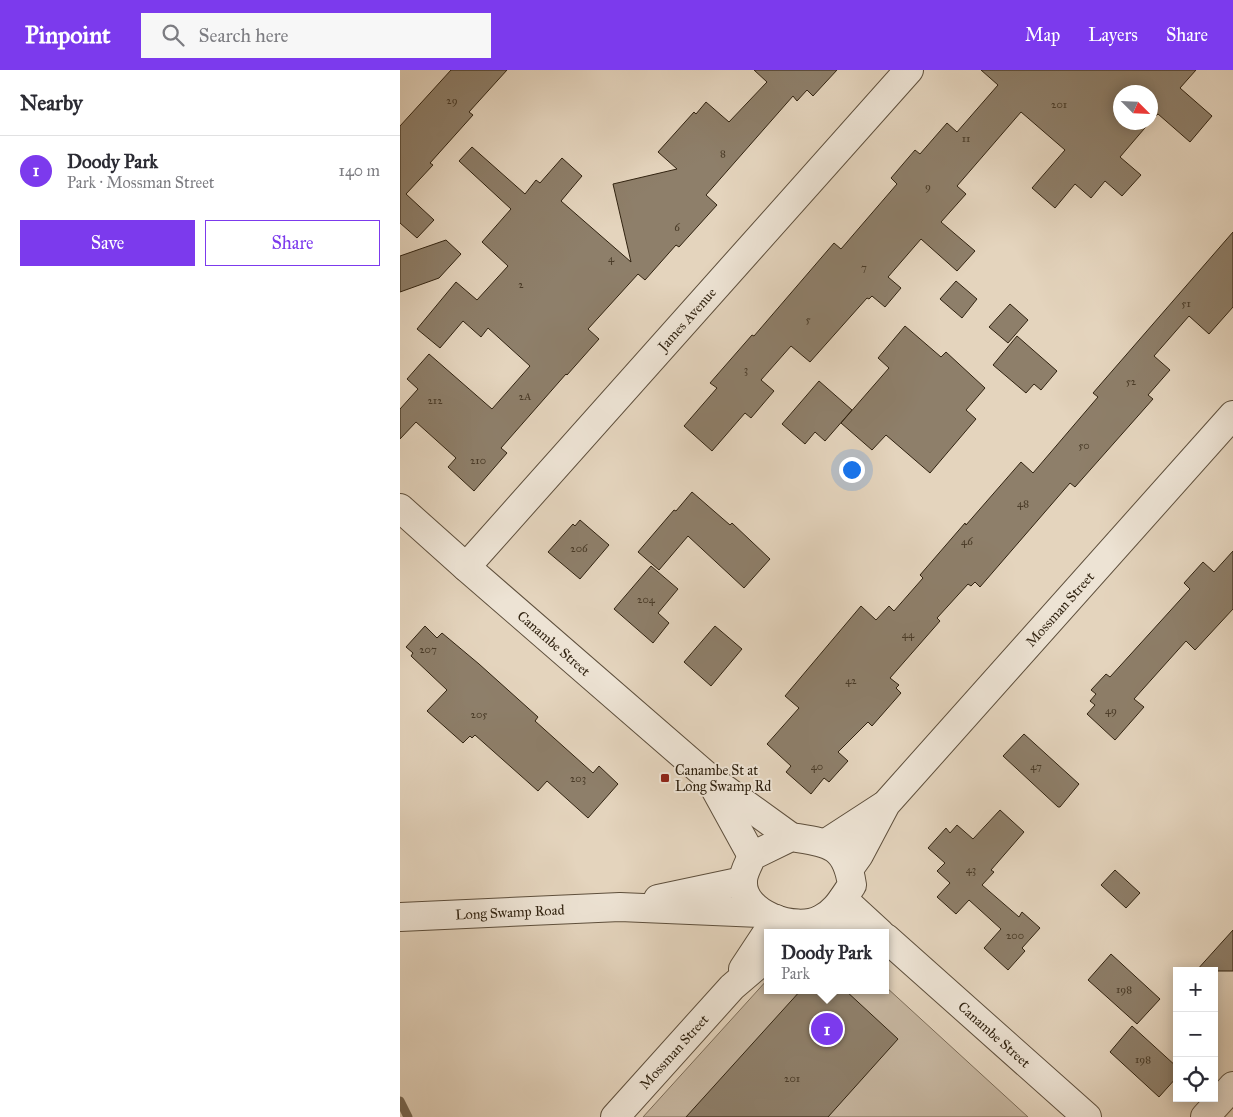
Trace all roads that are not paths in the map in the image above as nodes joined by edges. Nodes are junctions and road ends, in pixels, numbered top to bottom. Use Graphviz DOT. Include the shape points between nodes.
graph roads {
  1 [pos="909,70"];
  2 [pos="1233,415"];
  3 [pos="400,508"];
  4 [pos="466,567"];
  5 [pos="708,777"];
  6 [pos="886,804"];
  7 [pos="791,837"];
  8 [pos="826,843"];
  9 [pos="752,856"];
  10 [pos="849,869"];
  11 [pos="743,881"];
  12 [pos="843,899"];
  13 [pos="620,908"];
  14 [pos="400,917"];
  15 [pos="791,922"];
  16 [pos="830,929"];
  17 [pos="876,929"];
  18 [pos="891,945"];
  19 [pos="764,952"];
  20 [pos="764,959"];
  21 [pos="732,987"];
  22 [pos="1233,1086"];
  23 [pos="615,1117"];
  24 [pos="1087,1117"];
  25 [pos="1205,1117"];
  1 -- 4 [label="street, James Avenue"];
  2 -- 6 [label="street, Mossman Street"];
  3 -- 4 [label="street, Canambe Street"];
  4 -- 5 [label="street, Canambe Street"];
  5 -- 7 [label="street, Canambe Street"];
  5 -- 9 [label="street, Canambe Street"];
  6 -- 8 [label="street, Mossman Street"];
  6 -- 10 [label="street, Mossman Street"];
  7 -- 8 [label="street"];
  7 -- 9 [label="street"];
  8 -- 10 [label="street" via="842,854"];
  9 -- 11 [label="street"];
  10 -- 12 [label="street" via="852,885"];
  11 -- 13 [label="street, Long Swamp Road"];
  11 -- 15 [label="street" via="746,897"];
  12 -- 15 [label="street" via="834,911"];
  12 -- 17 [label="street"];
  13 -- 14 [label="street, Long Swamp Road"];
  13 -- 15 [label="street, Long Swamp Road"];
  15 -- 16 [label="street"];
  18 -- 24 [label="street, Canambe Street"];
  19 -- 21 [label="street, Mossman Street"];
  20 -- 21 [label="street, Mossman Street"];
  21 -- 23 [label="street, Mossman Street"];
  22 -- 25 [label="street"];
}
